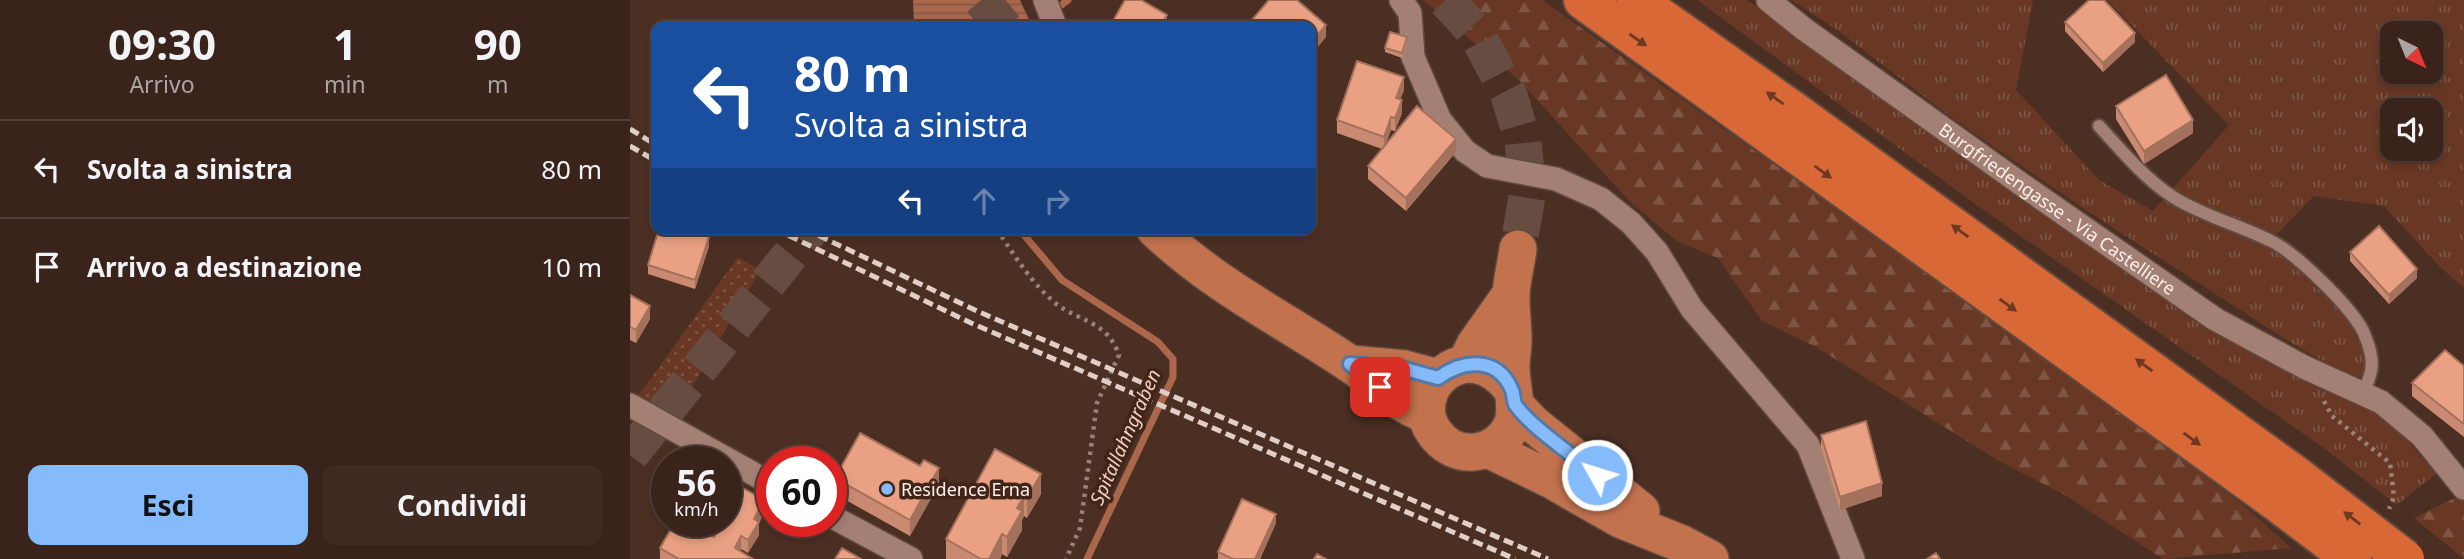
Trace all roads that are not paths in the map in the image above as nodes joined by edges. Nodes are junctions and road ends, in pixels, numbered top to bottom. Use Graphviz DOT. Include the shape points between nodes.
graph roads {
  1 [pos="1401,0"];
  2 [pos="1583,0"];
  3 [pos="1636,0"];
  4 [pos="1768,0"];
  5 [pos="2099,126"];
  6 [pos="1162,235"];
  7 [pos="1518,250"];
  8 [pos="1511,295"];
  9 [pos="1350,364"];
  10 [pos="1452,371"];
  11 [pos="2362,392"];
  12 [pos="1513,396"];
  13 [pos="633,410"];
  14 [pos="1426,414"];
  15 [pos="1488,449"];
  16 [pos="756,475"];
  17 [pos="2458,481"];
  18 [pos="2288,490"];
  19 [pos="847,525"];
  20 [pos="1696,552"];
  21 [pos="911,559"];
  22 [pos="1853,559"];
  23 [pos="2352,559"];
  24 [pos="2405,559"];
  1 -- 22 [label="street" via="1410,13 1413,57 1440,120 1465,151 1487,166 1556,179 1601,199 1632,223 1692,309 1808,444"];
  2 -- 18 [label="highway, one-way"];
  18 -- 3 [label="highway, one-way" via="1791,108"];
  4 -- 11 [label="street, Burgfriedengasse - Via Castelliere" via="2216,319"];
  5 -- 11 [label="lane" via="2143,173 2174,197 2272,241 2351,313 2372,358 2370,378"];
  6 -- 9 [label="main road" via="1251,304"];
  7 -- 8 [label="main road"];
  8 -- 10 [label="main road"];
  8 -- 12 [label="main road"];
  9 -- 10 [label="main road"];
  9 -- 14 [label="main road" via="1407,407"];
  10 -- 12 [label="main road" via="1484,365 1500,374"];
  10 -- 14 [label="main road" via="1428,395"];
  11 -- 17 [label="street, Burgfriedengasse - Via Castelliere" via="2422,436"];
  12 -- 15 [label="main road" via="1513,423 1503,439"];
  12 -- 20 [label="main road" via="1533,424"];
  13 -- 16 [label="street"];
  14 -- 15 [label="main road" via="1437,436 1456,450"];
  15 -- 20 [label="main road" via="1620,519"];
  18 -- 23 [label="highway, bridge"];
  24 -- 18 [label="highway, one-way, bridge"];
  19 -- 21 [label="street"];
}
